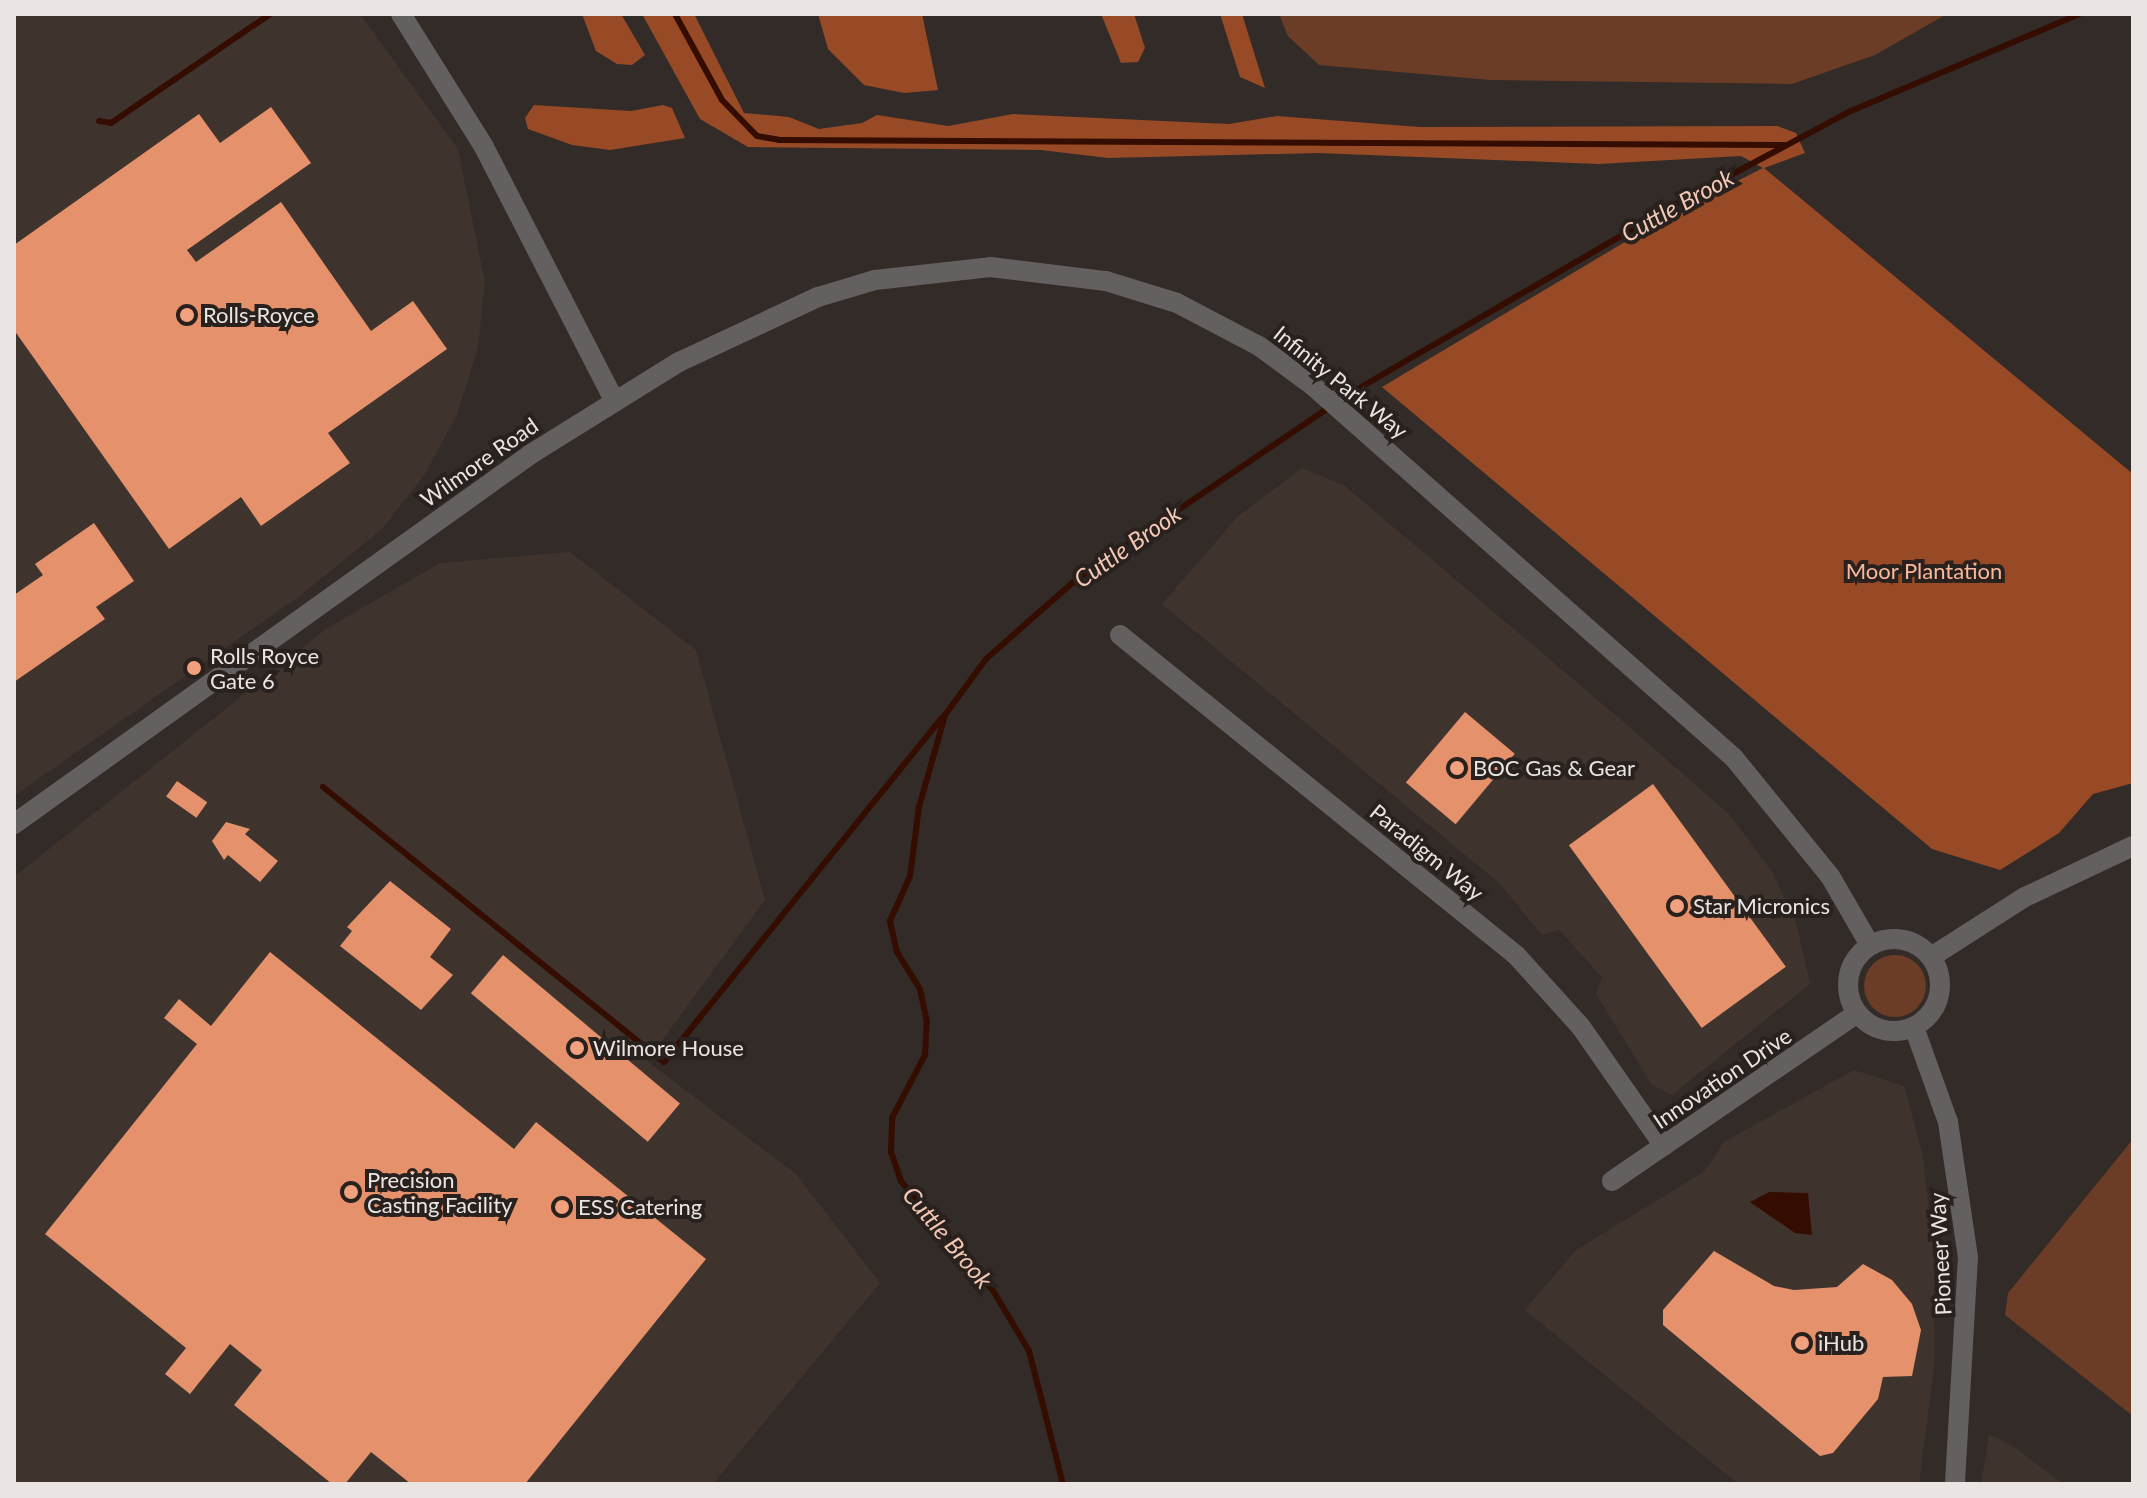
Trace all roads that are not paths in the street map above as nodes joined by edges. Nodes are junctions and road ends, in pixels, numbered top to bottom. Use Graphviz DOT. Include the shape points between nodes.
graph roads {
  1 [pos="401,14"];
  2 [pos="614,400"];
  3 [pos="1120,635"];
  4 [pos="14,824"];
  5 [pos="2133,846"];
  6 [pos="1870,945"];
  7 [pos="1931,957"];
  8 [pos="1857,1013"];
  9 [pos="1914,1027"];
  10 [pos="1664,1146"];
  11 [pos="1612,1181"];
  12 [pos="1955,1484"];
  1 -- 2 [label="street" via="484,147"];
  2 -- 4 [label="street, Wilmore Road"];
  2 -- 6 [label="street, Infinity Park Way" via="724,338 818,297 889,278 990,267 1106,281 1177,303 1259,346 1312,385 1734,758 1830,876"];
  3 -- 10 [label="street, Paradigm Way" via="1516,955 1581,1027"];
  5 -- 7 [label="street" via="2025,897"];
  6 -- 7 [label="street" via="1903,939"];
  6 -- 8 [label="street" via="1859,956 1848,984"];
  7 -- 9 [label="street" via="1939,971 1937,1004"];
  8 -- 9 [label="street" via="1883,1030"];
  8 -- 10 [label="street, Innovation Drive"];
  9 -- 12 [label="street, Pioneer Way" via="1948,1122 1968,1257"];
  10 -- 11 [label="street, Innovation Drive"];
}
